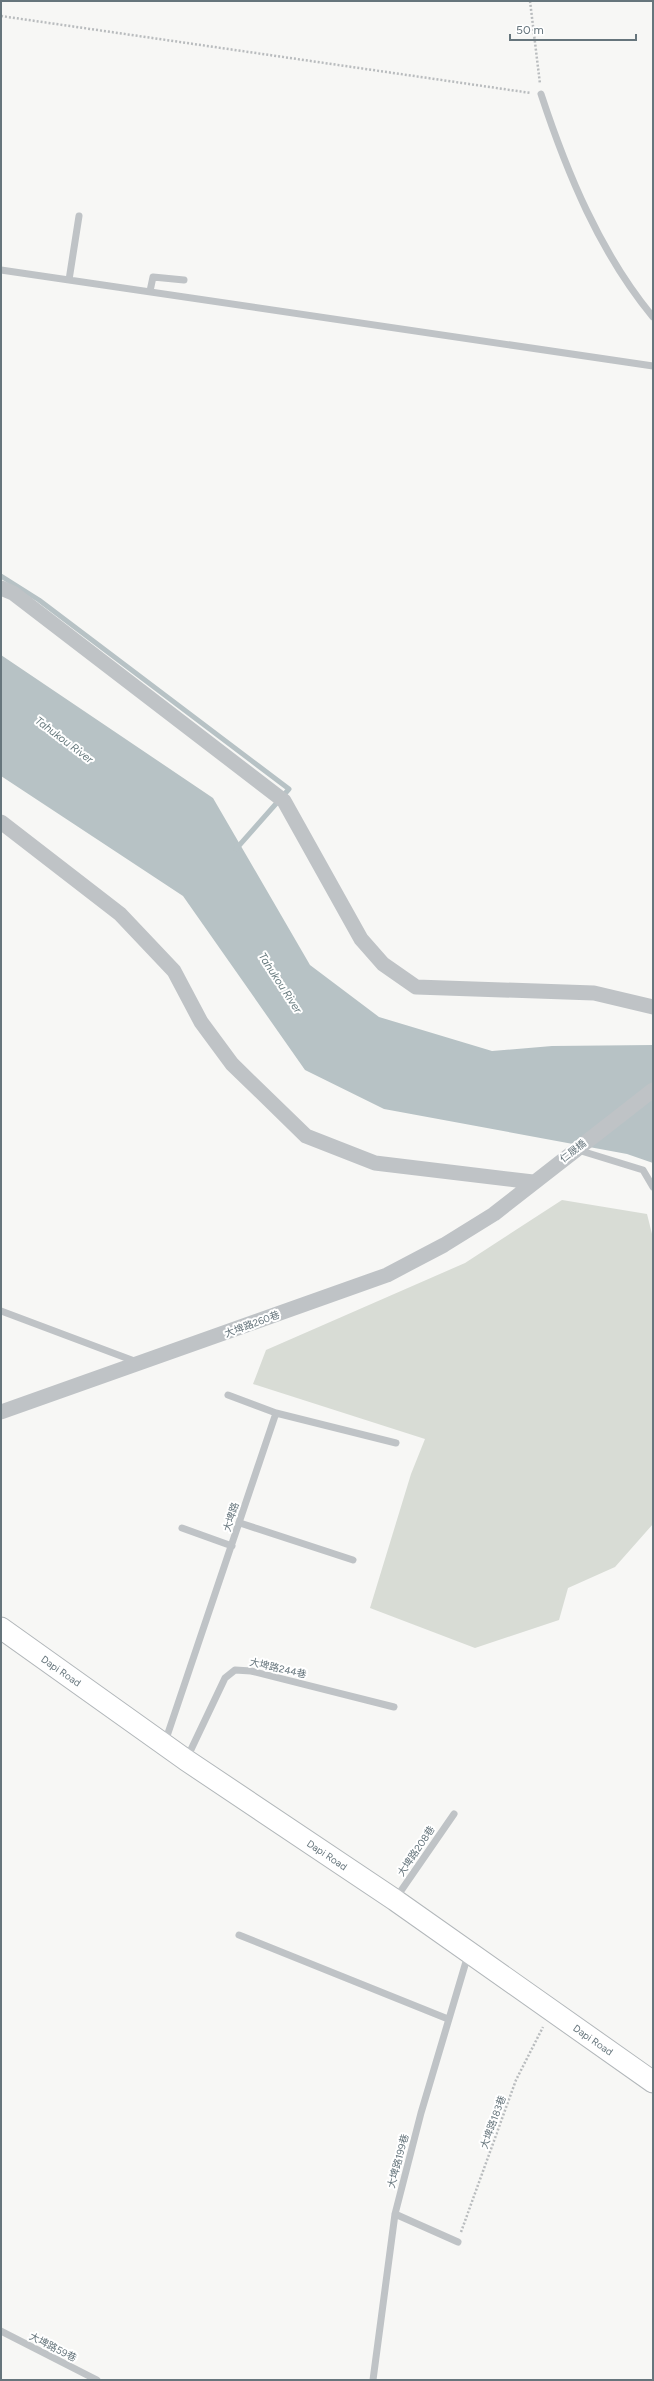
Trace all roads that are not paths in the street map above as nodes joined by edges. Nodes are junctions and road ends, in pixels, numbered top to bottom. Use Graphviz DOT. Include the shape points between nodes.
graph roads {
  1 [pos="541,94"];
  2 [pos="79,216"];
  3 [pos="1,270"];
  4 [pos="69,280"];
  5 [pos="184,280"];
  6 [pos="150,291"];
  7 [pos="653,317"];
  8 [pos="653,366"];
  9 [pos="1,588"];
  10 [pos="1,822"];
  11 [pos="653,1007"];
  12 [pos="653,1090"];
  13 [pos="576,1149"];
  14 [pos="533,1182"];
  15 [pos="653,1187"];
  16 [pos="494,1214"];
  17 [pos="1,1311"];
  18 [pos="141,1363"];
  19 [pos="228,1395"];
  20 [pos="1,1412"];
  21 [pos="276,1413"];
  22 [pos="396,1443"];
  23 [pos="240,1523"];
  24 [pos="182,1528"];
  25 [pos="232,1546"];
  26 [pos="353,1560"];
  27 [pos="1,1628"];
  28 [pos="394,1707"];
  29 [pos="165,1744"];
  30 [pos="186,1760"];
  31 [pos="454,1814"];
  32 [pos="395,1900"];
  33 [pos="239,1935"];
  34 [pos="468,1952"];
  35 [pos="448,2019"];
  36 [pos="653,2082"];
  37 [pos="395,2214"];
  38 [pos="458,2242"];
  39 [pos="1,2331"];
  40 [pos="97,2380"];
  41 [pos="373,2380"];
  1 -- 7 [label="lane" via="553,130 588,213 608,251"];
  2 -- 4 [label="lane"];
  3 -- 4 [label="lane"];
  4 -- 6 [label="lane"];
  5 -- 6 [label="lane" via="153,277"];
  6 -- 8 [label="lane"];
  9 -- 11 [label="street" via="13,593 284,801 361,939 383,964 416,987 594,993"];
  10 -- 14 [label="street" via="120,914 174,971 201,1022 232,1064 306,1136 375,1163"];
  12 -- 13 [label="street, 仁晟橋"];
  13 -- 14 [label="street, 仁晟橋"];
  13 -- 15 [label="lane" via="643,1170"];
  14 -- 16 [label="street, 仁晟橋"];
  16 -- 18 [label="street, 大埤路260巷" via="444,1245 387,1275"];
  17 -- 18 [label="lane"];
  18 -- 20 [label="street, 大埤路260巷"];
  19 -- 21 [label="lane"];
  21 -- 22 [label="lane"];
  21 -- 23 [label="lane, 大埤路"];
  23 -- 25 [label="lane, 大埤路"];
  23 -- 26 [label="lane"];
  24 -- 25 [label="lane"];
  25 -- 29 [label="lane, 大埤路"];
  27 -- 29 [label="main road, Dapi Road"];
  28 -- 30 [label="lane, 大埤路244巷" via="251,1671 235,1670 225,1678"];
  29 -- 30 [label="main road, Dapi Road"];
  30 -- 32 [label="main road, Dapi Road"];
  31 -- 32 [label="lane, 大埤路208巷"];
  32 -- 34 [label="main road, Dapi Road"];
  33 -- 35 [label="lane"];
  34 -- 35 [label="lane, 大埤路199巷"];
  34 -- 36 [label="main road, Dapi Road"];
  35 -- 37 [label="lane, 大埤路199巷"];
  37 -- 38 [label="lane"];
  37 -- 41 [label="lane, 大埤路199巷"];
  39 -- 40 [label="lane, 大埤路59巷"];
}
